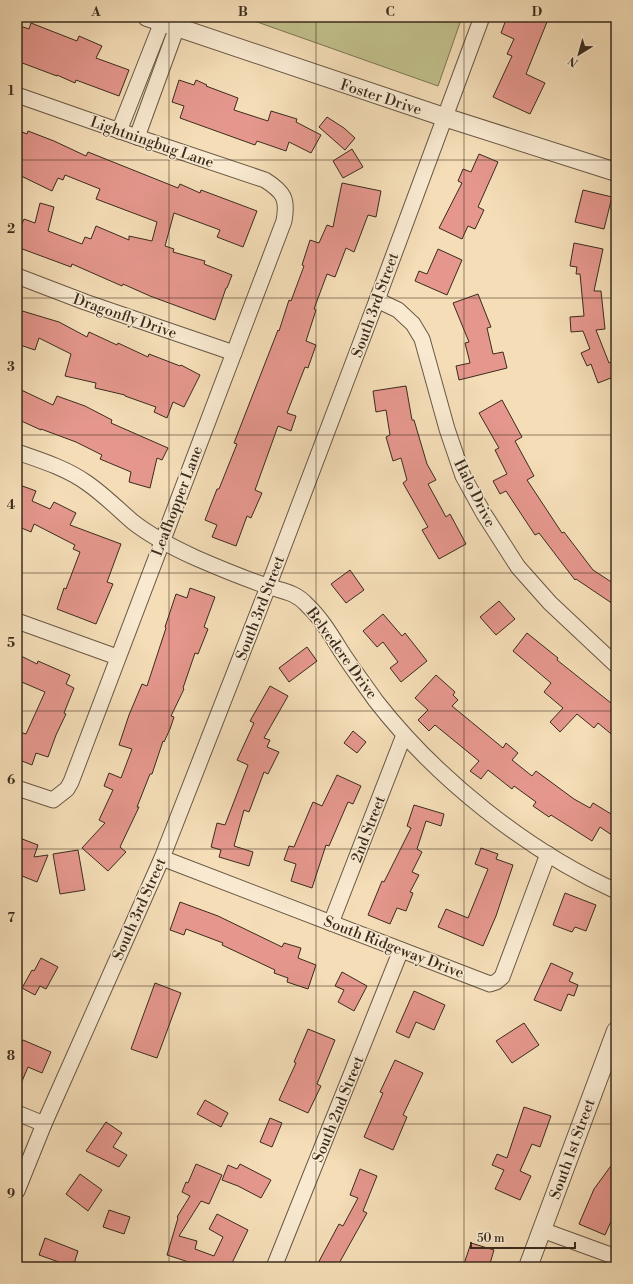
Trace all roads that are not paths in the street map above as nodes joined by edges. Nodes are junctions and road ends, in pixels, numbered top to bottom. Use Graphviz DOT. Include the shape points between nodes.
graph roads {
  1 [pos="482,17"];
  2 [pos="162,22"];
  3 [pos="17,95"];
  4 [pos="444,117"];
  5 [pos="119,131"];
  6 [pos="137,137"];
  7 [pos="616,172"];
  8 [pos="283,196"];
  9 [pos="17,276"];
  10 [pos="377,300"];
  11 [pos="234,353"];
  12 [pos="17,452"];
  13 [pos="161,541"];
  14 [pos="268,587"];
  15 [pos="17,620"];
  16 [pos="117,657"];
  17 [pos="616,665"];
  18 [pos="404,735"];
  19 [pos="17,788"];
  20 [pos="548,854"];
  21 [pos="162,858"];
  22 [pos="616,891"];
  23 [pos="331,923"];
  24 [pos="401,950"];
  25 [pos="616,1031"];
  26 [pos="17,1113"];
  27 [pos="44,1124"];
  28 [pos="17,1191"];
  29 [pos="542,1230"];
  30 [pos="616,1257"];
  31 [pos="274,1267"];
  32 [pos="528,1267"];
  1 -- 4 [label="street, South 3rd Street"];
  2 -- 4 [label="street, Foster Drive"];
  2 -- 5 [label="street"];
  2 -- 6 [label="street"];
  3 -- 5 [label="street, Lightningbug Lane"];
  4 -- 7 [label="street, Foster Drive"];
  4 -- 10 [label="street, South 3rd Street"];
  5 -- 6 [label="street, Lightningbug Lane"];
  6 -- 8 [label="street, Lightningbug Lane" via="266,180"];
  8 -- 11 [label="street, Leafhopper Lane" via="286,208 284,221"];
  9 -- 11 [label="street, Dragonfly Drive"];
  10 -- 14 [label="street, South 3rd Street"];
  10 -- 17 [label="street, Halo Drive" via="398,310 413,324 422,339 447,430 463,476 518,567 550,603"];
  11 -- 13 [label="street, Leafhopper Lane"];
  12 -- 13 [label="street, Belvedere Drive" via="86,482"];
  13 -- 14 [label="street, Belvedere Drive"];
  13 -- 16 [label="street, Leafhopper Lane"];
  14 -- 18 [label="street, Belvedere Drive" via="298,596 308,605"];
  14 -- 21 [label="street, South 3rd Street"];
  15 -- 16 [label="street"];
  16 -- 19 [label="street, Leafhopper Lane" via="67,790 53,800"];
  18 -- 20 [label="street, Belvedere Drive" via="474,800"];
  18 -- 23 [label="street, 2nd Street"];
  20 -- 22 [label="street, Belvedere Drive"];
  20 -- 24 [label="street, South Ridgeway Drive" via="502,977 496,982 490,984"];
  21 -- 23 [label="street, South Ridgeway Drive"];
  21 -- 27 [label="street, South 3rd Street"];
  23 -- 24 [label="street, South Ridgeway Drive"];
  24 -- 31 [label="street, South 2nd Street"];
  25 -- 29 [label="street, South 1st Street"];
  26 -- 27 [label="street"];
  27 -- 28 [label="street, South 3rd Street"];
  29 -- 30 [label="street"];
  29 -- 32 [label="street, South 1st Street"];
}
